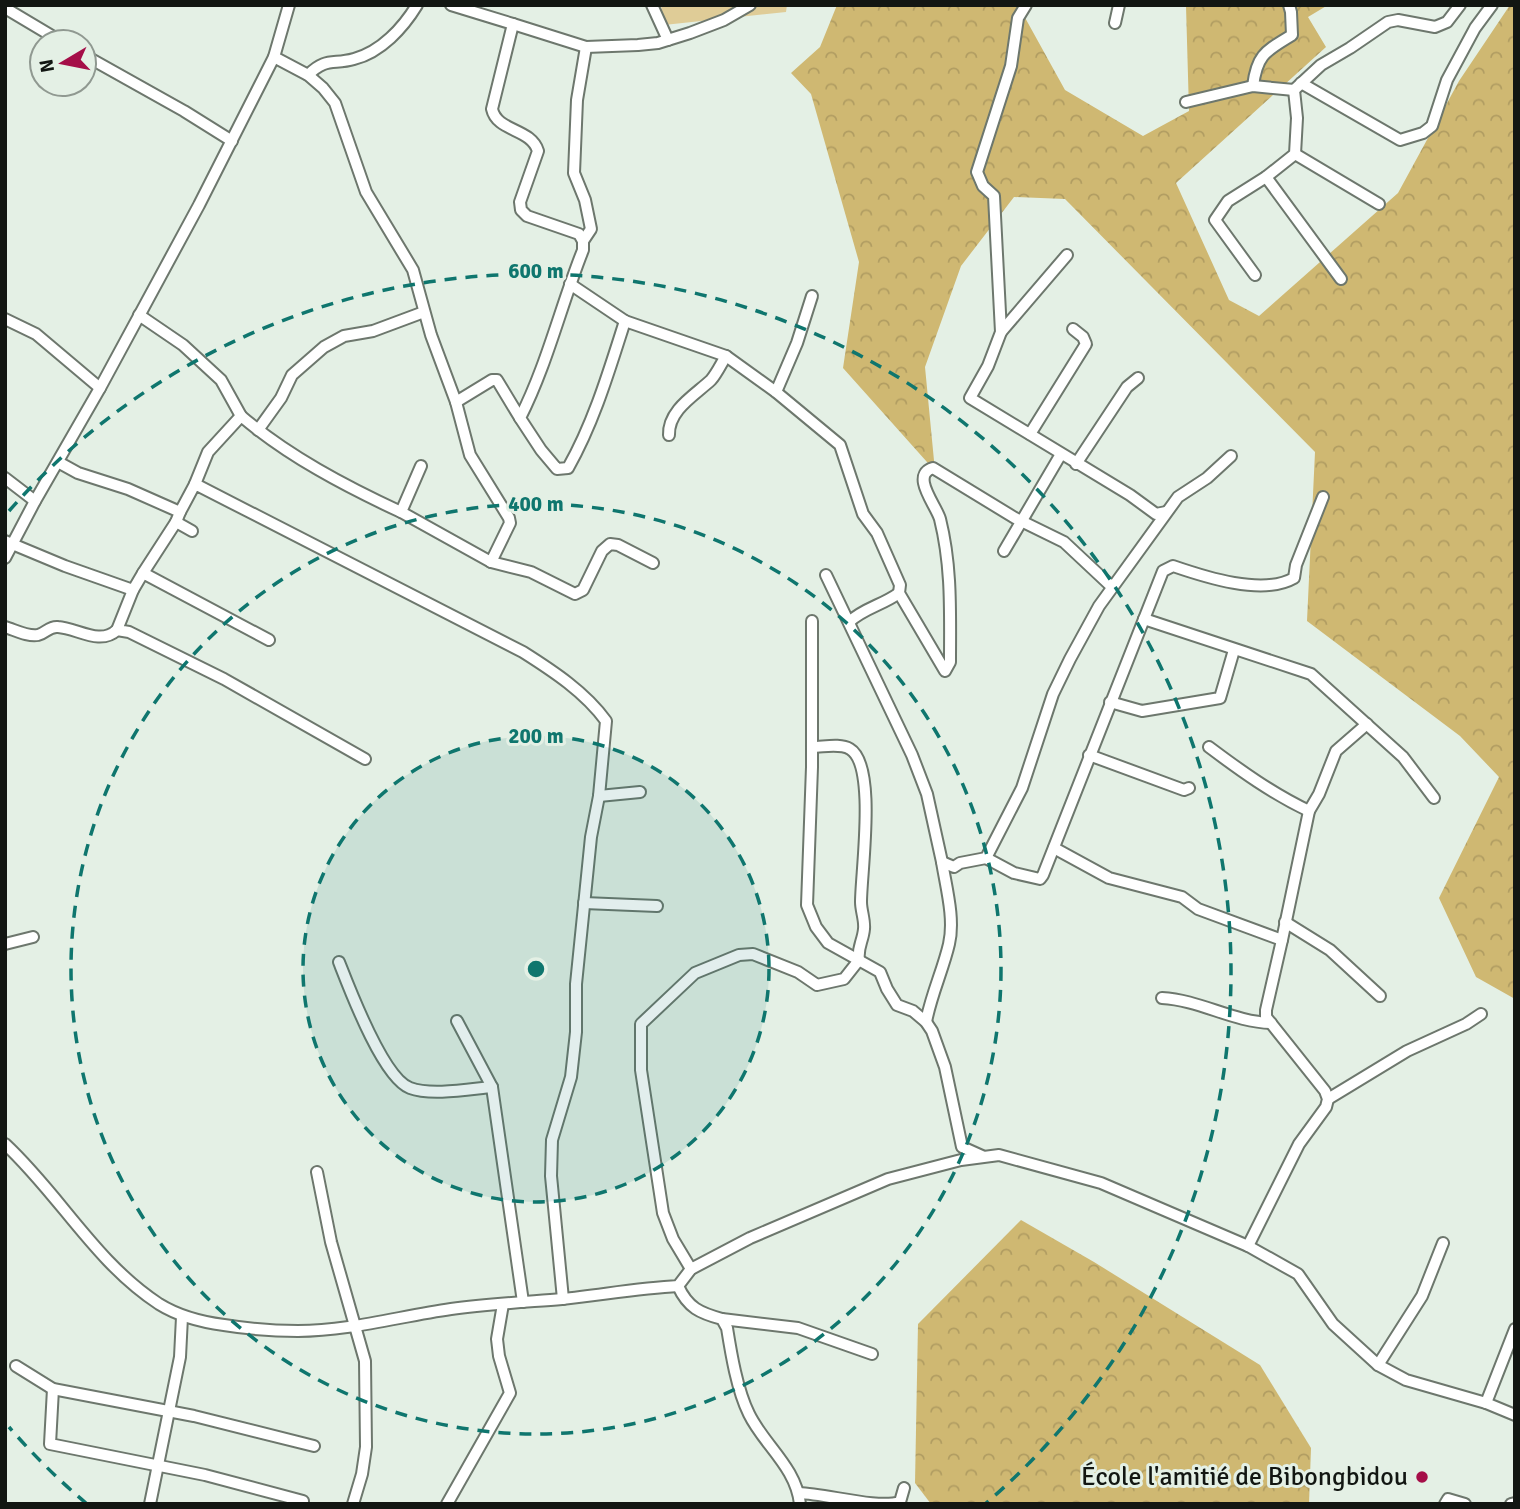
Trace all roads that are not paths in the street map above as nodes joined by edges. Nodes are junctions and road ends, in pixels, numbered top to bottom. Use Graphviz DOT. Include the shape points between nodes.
graph roads {
  1 [pos="289,5"];
  2 [pos="417,5"];
  3 [pos="652,5"];
  4 [pos="750,5"];
  5 [pos="1026,5"];
  6 [pos="1119,5"];
  7 [pos="1289,5"];
  8 [pos="1460,5"];
  9 [pos="1492,5"];
  10 [pos="456,6"];
  11 [pos="9,11"];
  12 [pos="1115,23"];
  13 [pos="513,24"];
  14 [pos="38,28"];
  15 [pos="668,40"];
  16 [pos="586,47"];
  17 [pos="275,57"];
  18 [pos="98,63"];
  19 [pos="308,75"];
  20 [pos="1253,86"];
  21 [pos="1298,86"];
  22 [pos="1186,102"];
  23 [pos="232,141"];
  24 [pos="1295,153"];
  25 [pos="1266,177"];
  26 [pos="1379,204"];
  27 [pos="583,242"];
  28 [pos="1067,255"];
  29 [pos="1255,275"];
  30 [pos="1341,279"];
  31 [pos="570,284"];
  32 [pos="812,296"];
  33 [pos="424,312"];
  34 [pos="139,315"];
  35 [pos="5,319"];
  36 [pos="625,321"];
  37 [pos="1073,329"];
  38 [pos="1001,332"];
  39 [pos="726,356"];
  40 [pos="1138,378"];
  41 [pos="100,387"];
  42 [pos="776,392"];
  43 [pos="456,402"];
  44 [pos="241,416"];
  45 [pos="520,418"];
  46 [pos="258,430"];
  47 [pos="1030,434"];
  48 [pos="669,435"];
  49 [pos="1061,454"];
  50 [pos="1231,456"];
  51 [pos="58,462"];
  52 [pos="1076,464"];
  53 [pos="421,466"];
  54 [pos="5,478"];
  55 [pos="195,484"];
  56 [pos="1323,497"];
  57 [pos="35,500"];
  58 [pos="401,512"];
  59 [pos="1166,512"];
  60 [pos="178,517"];
  61 [pos="1021,520"];
  62 [pos="192,531"];
  63 [pos="9,543"];
  64 [pos="1004,551"];
  65 [pos="5,558"];
  66 [pos="491,562"];
  67 [pos="653,563"];
  68 [pos="143,573"];
  69 [pos="826,575"];
  70 [pos="1111,586"];
  71 [pos="133,590"];
  72 [pos="899,593"];
  73 [pos="1144,619"];
  74 [pos="812,621"];
  75 [pos="849,622"];
  76 [pos="5,627"];
  77 [pos="117,630"];
  78 [pos="269,640"];
  79 [pos="1234,650"];
  80 [pos="1110,702"];
  81 [pos="1367,724"];
  82 [pos="812,747"];
  83 [pos="1209,747"];
  84 [pos="1089,755"];
  85 [pos="365,759"];
  86 [pos="1189,788"];
  87 [pos="640,792"];
  88 [pos="599,796"];
  89 [pos="1434,798"];
  90 [pos="1309,811"];
  91 [pos="1054,848"];
  92 [pos="986,858"];
  93 [pos="942,862"];
  94 [pos="584,903"];
  95 [pos="657,906"];
  96 [pos="1284,922"];
  97 [pos="33,937"];
  98 [pos="1282,940"];
  99 [pos="5,944"];
  100 [pos="859,960"];
  101 [pos="339,962"];
  102 [pos="1380,996"];
  103 [pos="1162,998"];
  104 [pos="1481,1014"];
  105 [pos="457,1021"];
  106 [pos="926,1022"];
  107 [pos="1270,1023"];
  108 [pos="492,1087"];
  109 [pos="1328,1099"];
  110 [pos="5,1144"];
  111 [pos="982,1156"];
  112 [pos="317,1172"];
  113 [pos="1443,1243"];
  114 [pos="1248,1246"];
  115 [pos="691,1269"];
  116 [pos="678,1286"];
  117 [pos="563,1299"];
  118 [pos="523,1301"];
  119 [pos="503,1304"];
  120 [pos="182,1317"];
  121 [pos="722,1319"];
  122 [pos="355,1325"];
  123 [pos="1515,1329"];
  124 [pos="872,1354"];
  125 [pos="16,1366"];
  126 [pos="1378,1366"];
  127 [pos="53,1389"];
  128 [pos="1486,1403"];
  129 [pos="167,1412"];
  130 [pos="1515,1415"];
  131 [pos="314,1446"];
  132 [pos="158,1466"];
  133 [pos="904,1488"];
  134 [pos="800,1498"];
  135 [pos="303,1501"];
  136 [pos="150,1504"];
  137 [pos="353,1504"];
  138 [pos="447,1504"];
  139 [pos="1445,1504"];
  140 [pos="1465,1504"];
  1 -- 17 [label="street"];
  2 -- 19 [label="street" via="406,22 377,48 350,60 319,64"];
  3 -- 15 [label="street"];
  4 -- 15 [label="street" via="724,20"];
  5 -- 38 [label="street" via="1018,18 1011,66 977,172 994,196"];
  6 -- 12 [label="street"];
  7 -- 20 [label="street" via="1292,35 1257,61"];
  8 -- 21 [label="street" via="1447,22 1435,27 1388,22 1321,65"];
  9 -- 21 [label="street" via="1447,80 1432,126 1423,133 1400,140"];
  10 -- 13 [label="street"];
  11 -- 14 [label="street"];
  13 -- 16 [label="street"];
  13 -- 27 [label="street" via="492,109 498,120 530,137 538,151 523,190 521,210 579,234"];
  15 -- 16 [label="street"];
  16 -- 27 [label="street" via="577,100 573,173 591,229"];
  17 -- 19 [label="street"];
  17 -- 23 [label="street"];
  18 -- 23 [label="street"];
  19 -- 33 [label="street" via="335,103 366,192 413,270"];
  20 -- 21 [label="street"];
  20 -- 22 [label="street"];
  21 -- 24 [label="street"];
  23 -- 34 [label="street"];
  24 -- 25 [label="street"];
  24 -- 26 [label="street"];
  25 -- 29 [label="street" via="1228,201 1215,220"];
  25 -- 30 [label="street"];
  27 -- 31 [label="street"];
  28 -- 38 [label="street"];
  31 -- 36 [label="street"];
  31 -- 45 [label="street" via="535,389"];
  32 -- 42 [label="street"];
  33 -- 43 [label="street"];
  33 -- 46 [label="street" via="373,331 344,336 324,347 292,375"];
  34 -- 41 [label="street"];
  34 -- 44 [label="street" via="183,345 221,380"];
  35 -- 41 [label="street" via="36,334"];
  36 -- 39 [label="street"];
  36 -- 45 [label="street" via="602,394 568,468 558,469"];
  37 -- 47 [label="street" via="1086,344"];
  38 -- 47 [label="street" via="970,398"];
  39 -- 42 [label="street"];
  39 -- 48 [label="street" via="713,378 679,410"];
  40 -- 52 [label="street" via="1127,387"];
  41 -- 51 [label="street"];
  42 -- 72 [label="street" via="840,445 863,514 882,544 900,585"];
  43 -- 45 [label="street" via="497,380"];
  43 -- 66 [label="street" via="470,454 509,518"];
  44 -- 46 [label="street"];
  44 -- 55 [label="street" via="208,452"];
  46 -- 58 [label="street" via="332,478"];
  47 -- 49 [label="street"];
  49 -- 52 [label="street"];
  49 -- 61 [label="street"];
  50 -- 59 [label="street" via="1178,497"];
  51 -- 57 [label="street"];
  51 -- 60 [label="street" via="128,489"];
  52 -- 59 [label="street" via="1156,514"];
  53 -- 58 [label="street"];
  54 -- 57 [label="street"];
  55 -- 60 [label="street"];
  55 -- 88 [label="street" via="552,671 594,704 606,720"];
  56 -- 73 [label="street" via="1294,578 1284,584 1248,585 1173,566 1163,571"];
  57 -- 63 [label="street"];
  58 -- 66 [label="street"];
  59 -- 70 [label="street"];
  60 -- 62 [label="street"];
  60 -- 68 [label="street"];
  61 -- 64 [label="street"];
  61 -- 70 [label="street" via="1064,542"];
  61 -- 72 [label="street" via="928,469 923,483 938,511 950,578 950,662 946,671"];
  63 -- 65 [label="street"];
  63 -- 71 [label="street"];
  66 -- 67 [label="street" via="531,572 575,594 583,590 610,544"];
  68 -- 71 [label="street"];
  68 -- 78 [label="street"];
  69 -- 75 [label="street"];
  70 -- 92 [label="street" via="1070,659 1022,788"];
  71 -- 77 [label="street"];
  72 -- 75 [label="street"];
  73 -- 79 [label="street"];
  73 -- 80 [label="street"];
  74 -- 82 [label="street"];
  75 -- 93 [label="street" via="912,755 927,794"];
  76 -- 77 [label="street" via="40,635 62,627 102,637"];
  77 -- 85 [label="street" via="213,673"];
  79 -- 80 [label="street" via="1220,698 1142,711"];
  79 -- 81 [label="street" via="1311,674"];
  80 -- 84 [label="street"];
  81 -- 89 [label="street" via="1403,757"];
  81 -- 90 [label="street" via="1336,751"];
  82 -- 100 [label="street" via="807,905 828,943"];
  82 -- 100 [label="street" via="850,749 862,772 864,929"];
  83 -- 90 [label="street"];
  84 -- 86 [label="street"];
  84 -- 91 [label="street"];
  87 -- 88 [label="street"];
  88 -- 94 [label="street"];
  90 -- 96 [label="street"];
  91 -- 92 [label="street" via="1040,879 1014,873"];
  91 -- 98 [label="street" via="1109,878 1182,897 1198,909"];
  92 -- 93 [label="street" via="954,866"];
  93 -- 106 [label="street" via="950,941"];
  94 -- 95 [label="street"];
  94 -- 117 [label="street" via="571,1077 552,1140"];
  96 -- 98 [label="street"];
  96 -- 102 [label="street" via="1330,950"];
  97 -- 99 [label="street"];
  98 -- 107 [label="street" via="1266,1010"];
  100 -- 106 [label="street" via="880,972 897,1005"];
  100 -- 115 [label="street" via="844,979 817,985 753,954 738,955 695,973 641,1024 641,1070 663,1213"];
  101 -- 108 [label="street" via="380,1052 399,1081 423,1090"];
  103 -- 107 [label="street" via="1252,1023"];
  104 -- 109 [label="street" via="1407,1051"];
  105 -- 108 [label="street"];
  106 -- 111 [label="street" via="945,1067 962,1147"];
  107 -- 109 [label="street"];
  108 -- 118 [label="street"];
  109 -- 114 [label="street" via="1299,1144"];
  110 -- 120 [label="street" via="38,1176 113,1268"];
  111 -- 114 [label="street" via="999,1156 1101,1183"];
  111 -- 115 [label="street" via="888,1179 750,1238"];
  112 -- 122 [label="street"];
  113 -- 126 [label="street" via="1422,1296"];
  114 -- 126 [label="street" via="1298,1274 1347,1339"];
  115 -- 116 [label="street"];
  116 -- 117 [label="street"];
  116 -- 121 [label="street" via="700,1314"];
  117 -- 118 [label="street"];
  118 -- 119 [label="street"];
  119 -- 122 [label="street"];
  119 -- 138 [label="street" via="497,1339 510,1394"];
  120 -- 122 [label="street" via="272,1330"];
  120 -- 129 [label="street" via="180,1357"];
  121 -- 124 [label="street" via="797,1328"];
  121 -- 134 [label="street" via="749,1415 790,1472"];
  122 -- 137 [label="street" via="366,1376 366,1447"];
  123 -- 128 [label="street"];
  125 -- 127 [label="street"];
  126 -- 128 [label="street" via="1406,1380"];
  127 -- 129 [label="street"];
  127 -- 132 [label="street" via="50,1444"];
  128 -- 130 [label="street"];
  129 -- 131 [label="street"];
  129 -- 132 [label="street"];
  132 -- 135 [label="street"];
  132 -- 136 [label="street"];
  133 -- 134 [label="street" via="895,1504 821,1493"];
  139 -- 140 [label="street" via="1448,1499"];
}
